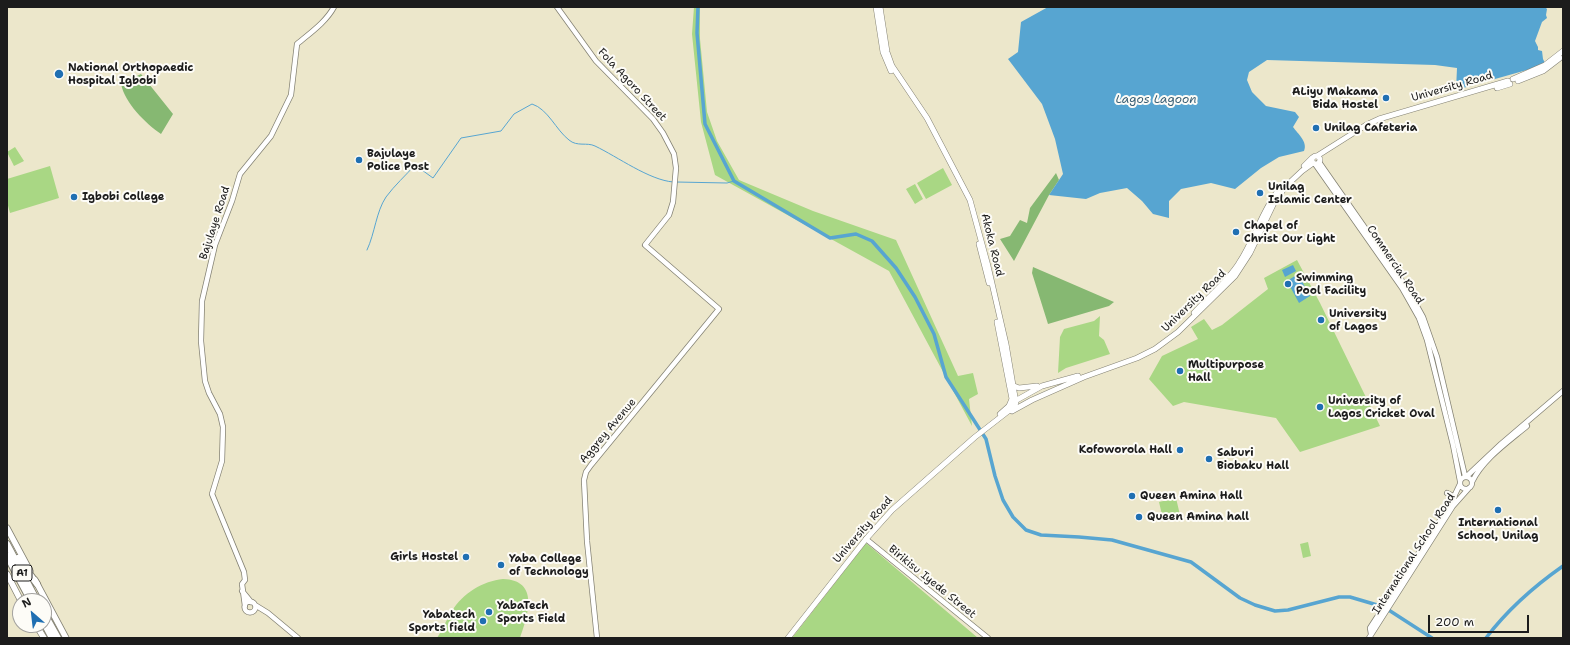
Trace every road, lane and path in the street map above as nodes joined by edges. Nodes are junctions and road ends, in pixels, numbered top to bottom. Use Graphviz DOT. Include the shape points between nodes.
graph roads {
  1 [pos="334,7"];
  2 [pos="557,7"];
  3 [pos="876,7"];
  4 [pos="880,7"];
  5 [pos="1563,51"];
  6 [pos="1563,56"];
  7 [pos="887,59"];
  8 [pos="1511,82"];
  9 [pos="1316,161"];
  10 [pos="969,200"];
  11 [pos="719,309"];
  12 [pos="1051,384"];
  13 [pos="1014,386"];
  14 [pos="1042,386"];
  15 [pos="1563,391"];
  16 [pos="1052,392"];
  17 [pos="1012,395"];
  18 [pos="1563,395"];
  19 [pos="1016,400"];
  20 [pos="1032,400"];
  21 [pos="1009,406"];
  22 [pos="998,420"];
  23 [pos="982,431"];
  24 [pos="1466,476"];
  25 [pos="1460,482"];
  26 [pos="1472,482"];
  27 [pos="1469,488"];
  28 [pos="1447,493"];
  29 [pos="1454,499"];
  30 [pos="7,528"];
  31 [pos="866,539"];
  32 [pos="7,543"];
  33 [pos="9,559"];
  34 [pos="7,574"];
  35 [pos="37,584"];
  36 [pos="242,591"];
  37 [pos="17,593"];
  38 [pos="23,593"];
  39 [pos="27,593"];
  40 [pos="33,593"];
  41 [pos="253,603"];
  42 [pos="1388,605"];
  43 [pos="245,606"];
  44 [pos="252,612"];
  45 [pos="268,613"];
  46 [pos="52,627"];
  47 [pos="1371,632"];
  48 [pos="983,636"];
  49 [pos="58,638"];
  50 [pos="66,638"];
  51 [pos="298,638"];
  52 [pos="597,638"];
  53 [pos="788,638"];
  54 [pos="988,638"];
  1 -- 36 [label="street, Bajulaye Road" via="317,28 297,44 291,95 271,136 240,174 215,245 202,301 201,341 205,381 223,427 222,461 212,494 244,572"];
  2 -- 11 [label="street, Fola Agoro Street" via="596,61 653,119 674,154 676,179 669,215 645,245"];
  3 -- 7 [label="main road" via="879,31"];
  4 -- 7 [label="main road"];
  5 -- 8 [label="main road, University Road" via="1545,65"];
  6 -- 8 [label="main road, University Road" via="1543,70"];
  7 -- 10 [label="main road, Akoka Road" via="927,118"];
  8 -- 9 [label="main road, University Road" via="1376,124"];
  9 -- 12 [label="main road, University Road" via="1288,179 1273,198 1246,252 1229,277 1181,325 1137,355"];
  9 -- 16 [label="main road, University Road" via="1290,182 1275,201 1250,253 1235,276 1178,332 1137,358 1084,377"];
  9 -- 24 [label="street, Commercial Road" via="1407,288 1423,317 1436,357"];
  9 -- 25 [label="street, Commercial Road" via="1402,288 1419,318 1454,445"];
  10 -- 13 [label="main road, Akoka Road" via="988,266"];
  10 -- 17 [label="main road"];
  11 -- 52 [label="street, Aggrey Avenue" via="584,476 587,541"];
  12 -- 14 [label="main road, University Road"];
  12 -- 16 [label="main road" via="1048,389"];
  13 -- 14 [label="main road"];
  13 -- 19 [label="main road, Akoka Road"];
  14 -- 19 [label="main road, University Road"];
  15 -- 24 [label="street"];
  16 -- 20 [label="main road, University Road"];
  17 -- 19 [label="main road"];
  17 -- 21 [label="main road"];
  18 -- 26 [label="street" via="1497,451 1481,467"];
  19 -- 20 [label="main road"];
  19 -- 21 [label="main road, University Road"];
  19 -- 22 [label="main road" via="1015,405"];
  20 -- 22 [label="main road, University Road"];
  21 -- 23 [label="main road, University Road"];
  22 -- 23 [label="main road"];
  23 -- 31 [label="main road, University Road" via="905,497"];
  24 -- 25 [label="street"];
  24 -- 26 [label="street"];
  25 -- 27 [label="street" via="1463,489"];
  25 -- 29 [label="street, International School Road"];
  26 -- 27 [label="street"];
  27 -- 42 [label="street, International School Road" via="1453,506"];
  28 -- 29 [label="street"];
  29 -- 42 [label="street, International School Road"];
  30 -- 35 [label="main road"];
  31 -- 48 [label="street, Birikisu Iyede Street"];
  31 -- 53 [label="main road, University Road"];
  32 -- 35 [label="highway"];
  32 -- 40 [label="highway, A1"];
  33 -- 38 [label="highway"];
  33 -- 39 [label="highway, A1"];
  34 -- 37 [label="main road"];
  35 -- 50 [label="main road"];
  36 -- 41 [label="street"];
  36 -- 43 [label="street, Bajulaye Road"];
  41 -- 43 [label="street" via="248,602"];
  41 -- 44 [label="street" via="255,608"];
  41 -- 45 [label="street"];
  42 -- 47 [label="street, International School Road"];
  43 -- 44 [label="street" via="246,611"];
  44 -- 45 [label="street"];
  45 -- 51 [label="street"];
  46 -- 49 [label="highway"];
  48 -- 54 [label="street, Birikisu Iyede Street"];
}
